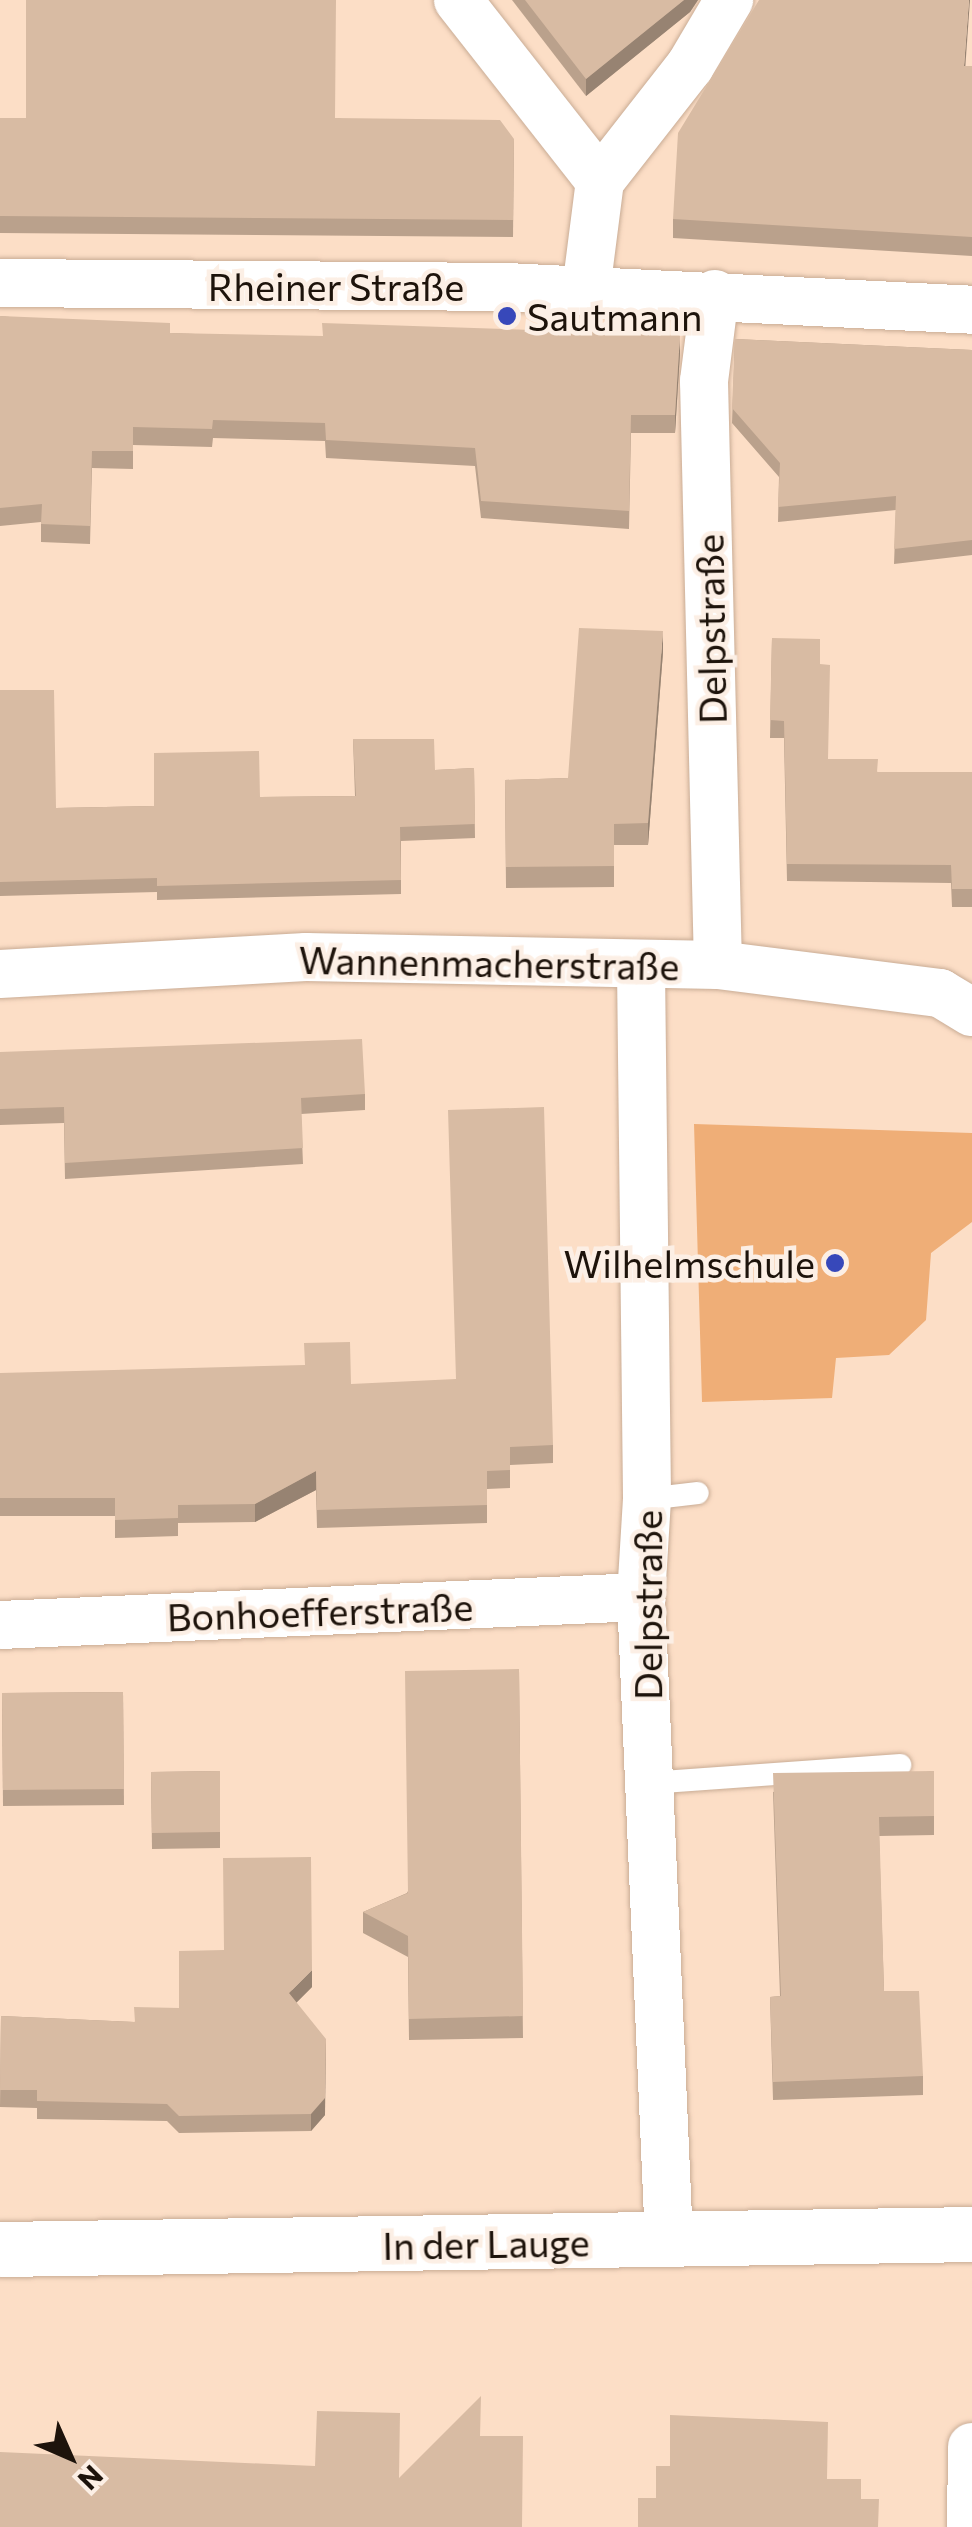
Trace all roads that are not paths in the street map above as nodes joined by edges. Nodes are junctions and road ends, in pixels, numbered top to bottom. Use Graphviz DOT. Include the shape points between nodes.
graph roads {
  1 [pos="458,0"];
  2 [pos="730,0"];
  3 [pos="600,181"];
  4 [pos="0,283"];
  5 [pos="586,290"];
  6 [pos="715,294"];
  7 [pos="972,310"];
  8 [pos="718,966"];
  9 [pos="641,968"];
  10 [pos="0,974"];
  11 [pos="972,1012"];
  12 [pos="698,1492"];
  13 [pos="647,1499"];
  14 [pos="640,1597"];
  15 [pos="0,1625"];
  16 [pos="900,1765"];
  17 [pos="650,1783"];
  18 [pos="972,2234"];
  19 [pos="668,2241"];
  20 [pos="0,2249"];
  21 [pos="972,2447"];
  22 [pos="971,2527"];
  1 -- 3 [label="street"];
  2 -- 3 [label="street" via="690,66"];
  3 -- 5 [label="street"];
  4 -- 5 [label="street, Rheiner Straße"];
  5 -- 6 [label="street, Rheiner Straße"];
  6 -- 7 [label="street, Rheiner Straße"];
  6 -- 8 [label="street, Delpstraße" via="704,380"];
  8 -- 9 [label="street, Wannenmacherstraße"];
  8 -- 11 [label="street, Wannenmacherstraße" via="940,993"];
  9 -- 10 [label="street, Wannenmacherstraße" via="306,956"];
  9 -- 13 [label="street, Delpstraße"];
  12 -- 13 [label="lane"];
  13 -- 14 [label="street, Delpstraße"];
  14 -- 15 [label="street, Bonhoefferstraße"];
  14 -- 17 [label="street, Delpstraße"];
  16 -- 17 [label="lane"];
  17 -- 19 [label="street, Delpstraße"];
  18 -- 19 [label="street, In der Lauge"];
  19 -- 20 [label="street, In der Lauge"];
  21 -- 22 [label="street"];
}
